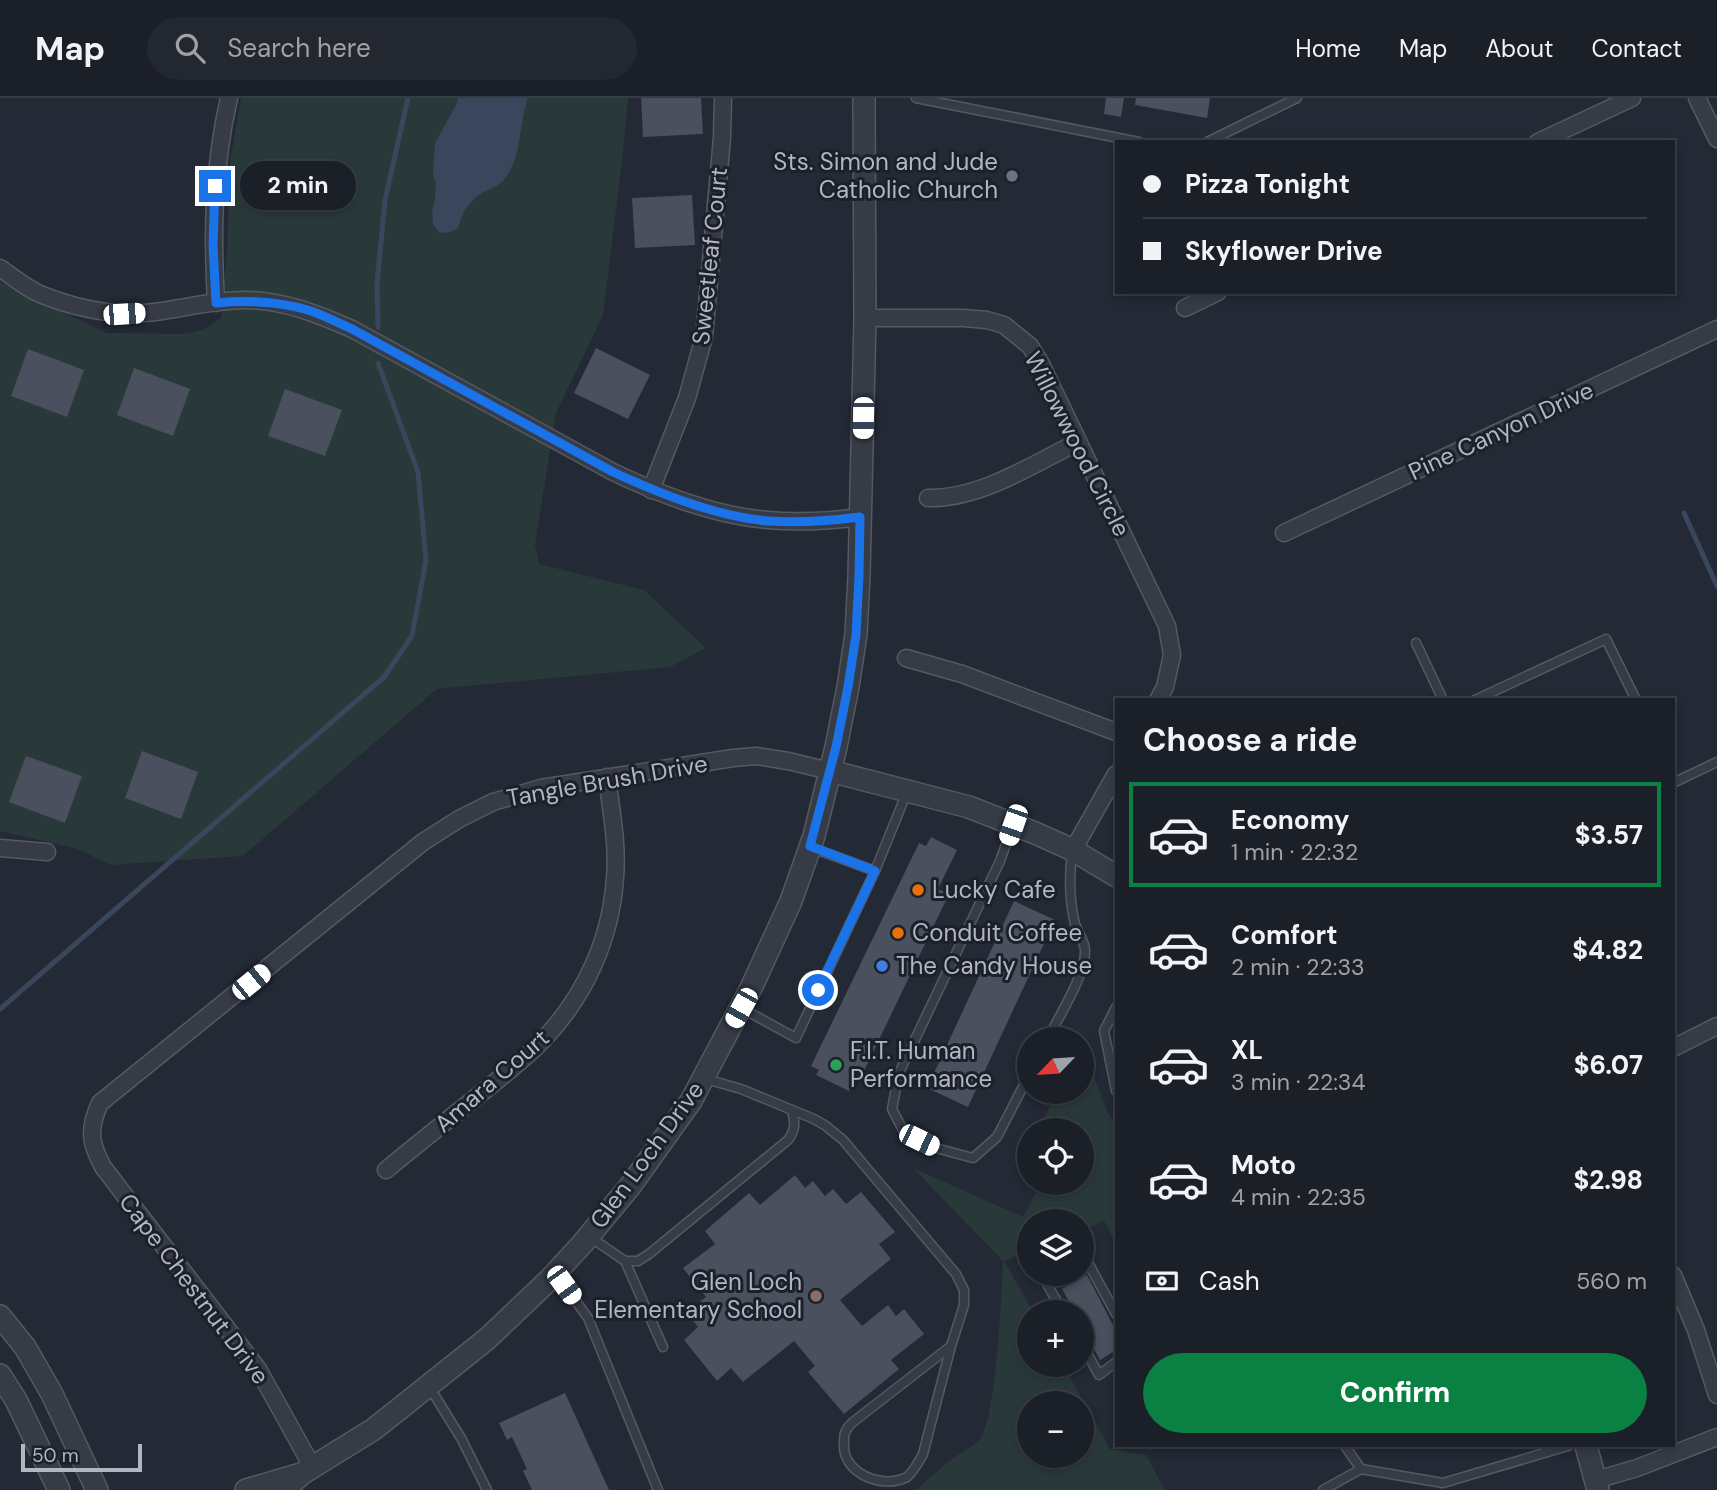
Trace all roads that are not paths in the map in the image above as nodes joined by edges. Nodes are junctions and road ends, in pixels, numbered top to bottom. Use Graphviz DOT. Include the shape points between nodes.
graph roads {
  1 [pos="229,98"];
  2 [pos="723,98"];
  3 [pos="864,98"];
  4 [pos="916,98"];
  5 [pos="1297,98"];
  6 [pos="1632,98"];
  7 [pos="1697,98"];
  8 [pos="1717,139"];
  9 [pos="1129,140"];
  10 [pos="1211,140"];
  11 [pos="1542,140"];
  12 [pos="0,268"];
  13 [pos="1214,294"];
  14 [pos="216,303"];
  15 [pos="1185,308"];
  16 [pos="865,318"];
  17 [pos="1717,329"];
  18 [pos="1078,442"];
  19 [pos="651,490"];
  20 [pos="928,498"];
  21 [pos="860,517"];
  22 [pos="1284,533"];
  23 [pos="1416,643"];
  24 [pos="906,657"];
  25 [pos="1496,691"];
  26 [pos="1159,698"];
  27 [pos="1442,698"];
  28 [pos="1480,698"];
  29 [pos="1499,698"];
  30 [pos="1635,698"];
  31 [pos="1115,732"];
  32 [pos="1717,762"];
  33 [pos="830,771"];
  34 [pos="1115,776"];
  35 [pos="607,777"];
  36 [pos="1675,781"];
  37 [pos="907,791"];
  38 [pos="1013,825"];
  39 [pos="810,846"];
  40 [pos="0,848"];
  41 [pos="1073,850"];
  42 [pos="47,852"];
  43 [pos="875,871"];
  44 [pos="1115,875"];
  45 [pos="741,1008"];
  46 [pos="1115,1009"];
  47 [pos="1717,1026"];
  48 [pos="1054,1027"];
  49 [pos="1675,1047"];
  50 [pos="704,1078"];
  51 [pos="1115,1086"];
  52 [pos="1017,1098"];
  53 [pos="792,1110"];
  54 [pos="93,1149"];
  55 [pos="386,1170"];
  56 [pos="589,1236"];
  57 [pos="625,1261"];
  58 [pos="555,1273"];
  59 [pos="1094,1274"];
  60 [pos="1675,1280"];
  61 [pos="1115,1312"];
  62 [pos="0,1316"];
  63 [pos="951,1346"];
  64 [pos="663,1347"];
  65 [pos="1115,1363"];
  66 [pos="1094,1366"];
  67 [pos="0,1375"];
  68 [pos="429,1386"];
  69 [pos="1717,1395"];
  70 [pos="1717,1437"];
  71 [pos="1346,1447"];
  72 [pos="1565,1447"];
  73 [pos="1586,1447"];
  74 [pos="1361,1469"];
  75 [pos="308,1471"];
  76 [pos="1597,1485"];
  77 [pos="58,1490"];
  78 [pos="97,1490"];
  79 [pos="246,1490"];
  80 [pos="283,1490"];
  81 [pos="488,1490"];
  82 [pos="658,1490"];
  83 [pos="1322,1490"];
  1 -- 14 [label="street" via="215,186"];
  2 -- 19 [label="street, Sweetleaf Court" via="705,337"];
  3 -- 16 [label="street, Glen Loch Drive"];
  4 -- 9 [label="lane"];
  5 -- 10 [label="lane"];
  6 -- 11 [label="street"];
  7 -- 8 [label="street"];
  12 -- 14 [label="street" via="38,293 97,311 154,312"];
  13 -- 15 [label="street"];
  14 -- 19 [label="street" via="246,300 311,311"];
  16 -- 18 [label="street, Willowwood Circle" via="964,318 1004,325 1030,346"];
  16 -- 21 [label="street, Glen Loch Drive"];
  17 -- 22 [label="street, Pine Canyon Drive"];
  18 -- 20 [label="street" via="980,490"];
  18 -- 26 [label="street, Willowwood Circle" via="1167,626 1172,655"];
  19 -- 21 [label="street" via="725,513 766,520 815,522"];
  21 -- 33 [label="street, Glen Loch Drive" via="856,635"];
  23 -- 27 [label="lane"];
  24 -- 31 [label="street"];
  25 -- 28 [label="lane"];
  25 -- 29 [label="lane"];
  25 -- 30 [label="lane" via="1606,639"];
  32 -- 36 [label="lane"];
  33 -- 35 [label="street, Tangle Brush Drive" via="756,756"];
  33 -- 37 [label="street, Tangle Brush Drive"];
  33 -- 39 [label="street, Glen Loch Drive"];
  34 -- 41 [label="street"];
  35 -- 54 [label="street, Tangle Brush Drive" via="493,802 423,842 100,1103 93,1120"];
  35 -- 55 [label="street, Amara Court" via="616,876 611,915 583,987 533,1050"];
  37 -- 38 [label="street, Tangle Brush Drive" via="969,807"];
  37 -- 43 [label="lane"];
  38 -- 41 [label="street, Tangle Brush Drive"];
  38 -- 52 [label="lane" via="899,1073 892,1109 905,1134 973,1158 997,1137"];
  39 -- 43 [label="lane"];
  39 -- 45 [label="street, Glen Loch Drive" via="791,901"];
  40 -- 42 [label="street"];
  41 -- 44 [label="street, Tangle Brush Drive"];
  41 -- 48 [label="lane" via="1071,905 1085,949 1082,972"];
  43 -- 45 [label="lane" via="796,1038"];
  45 -- 50 [label="street, Glen Loch Drive"];
  46 -- 51 [label="lane" via="1104,1031"];
  47 -- 49 [label="street"];
  50 -- 53 [label="lane"];
  50 -- 56 [label="street, Glen Loch Drive" via="631,1185"];
  53 -- 57 [label="lane" via="794,1132 778,1149 649,1254 638,1261"];
  53 -- 63 [label="lane" via="827,1126 844,1140 956,1274 964,1290 964,1305"];
  54 -- 75 [label="street, Cape Chestnut Drive" via="116,1186 258,1368"];
  56 -- 57 [label="lane"];
  56 -- 58 [label="street, Glen Loch Drive"];
  57 -- 64 [label="lane"];
  58 -- 68 [label="street, Glen Loch Drive" via="487,1339"];
  58 -- 82 [label="lane" via="588,1318"];
  59 -- 61 [label="lane"];
  60 -- 69 [label="street"];
  62 -- 78 [label="street" via="25,1347 52,1394"];
  63 -- 63 [label="lane" via="845,1432 843,1448 849,1465 861,1477 894,1484 916,1468"];
  65 -- 66 [label="lane" via="1099,1375"];
  67 -- 77 [label="street"];
  68 -- 75 [label="street, Glen Loch Drive" via="374,1429"];
  68 -- 81 [label="lane"];
  70 -- 76 [label="street"];
  71 -- 74 [label="lane"];
  72 -- 74 [label="lane" via="1443,1483"];
  73 -- 76 [label="street"];
  74 -- 83 [label="lane"];
  75 -- 79 [label="street, Glen Loch Drive"];
  75 -- 80 [label="street, Glen Loch Drive"];
}
